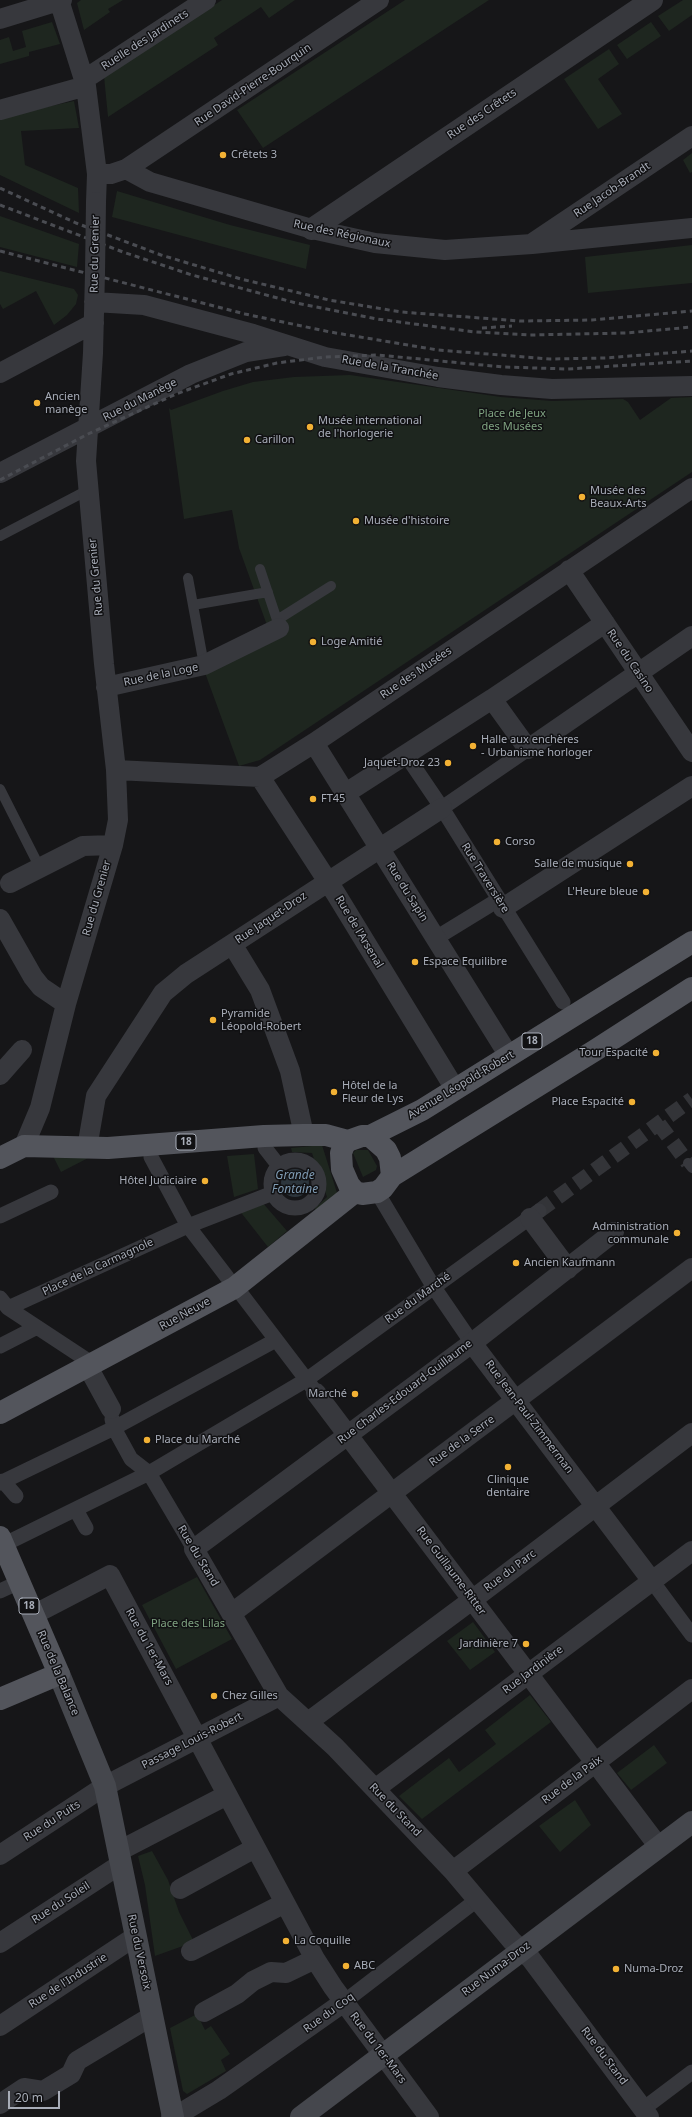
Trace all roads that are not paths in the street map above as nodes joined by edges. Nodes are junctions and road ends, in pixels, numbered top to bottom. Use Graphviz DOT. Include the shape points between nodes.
graph roads {
  1 [pos="206,0"];
  2 [pos="379,0"];
  3 [pos="652,0"];
  4 [pos="60,1"];
  5 [pos="0,19"];
  6 [pos="86,82"];
  7 [pos="0,110"];
  8 [pos="692,136"];
  9 [pos="126,169"];
  10 [pos="97,174"];
  11 [pos="692,228"];
  12 [pos="312,229"];
  13 [pos="532,244"];
  14 [pos="94,302"];
  15 [pos="94,323"];
  16 [pos="286,346"];
  17 [pos="0,373"];
  18 [pos="692,386"];
  19 [pos="89,427"];
  20 [pos="0,473"];
  21 [pos="692,488"];
  22 [pos="88,490"];
  23 [pos="0,536"];
  24 [pos="260,569"];
  25 [pos="569,570"];
  26 [pos="188,578"];
  27 [pos="331,586"];
  28 [pos="268,592"];
  29 [pos="193,605"];
  30 [pos="605,623"];
  31 [pos="278,624"];
  32 [pos="692,636"];
  33 [pos="204,666"];
  34 [pos="638,673"];
  35 [pos="106,687"];
  36 [pos="492,699"];
  37 [pos="314,743"];
  38 [pos="528,749"];
  39 [pos="692,752"];
  40 [pos="406,755"];
  41 [pos="116,770"];
  42 [pos="260,777"];
  43 [pos="692,786"];
  44 [pos="0,789"];
  45 [pos="346,793"];
  46 [pos="442,808"];
  47 [pos="113,845"];
  48 [pos="380,848"];
  49 [pos="40,868"];
  50 [pos="328,881"];
  51 [pos="10,884"];
  52 [pos="501,904"];
  53 [pos="0,919"];
  54 [pos="436,938"];
  55 [pos="692,942"];
  56 [pos="232,944"];
  57 [pos="692,988"];
  58 [pos="563,1002"];
  59 [pos="66,1004"];
  60 [pos="504,1048"];
  61 [pos="22,1050"];
  62 [pos="0,1074"];
  63 [pos="456,1089"];
  64 [pos="304,1135"];
  65 [pos="370,1136"];
  66 [pos="348,1141"];
  67 [pos="24,1146"];
  68 [pos="87,1148"];
  69 [pos="265,1148"];
  70 [pos="151,1157"];
  71 [pos="0,1158"];
  72 [pos="279,1166"];
  73 [pos="392,1176"];
  74 [pos="52,1192"];
  75 [pos="355,1192"];
  76 [pos="377,1192"];
  77 [pos="273,1193"];
  78 [pos="294,1208"];
  79 [pos="534,1214"];
  80 [pos="0,1216"];
  81 [pos="304,1222"];
  82 [pos="188,1226"];
  83 [pos="614,1232"];
  84 [pos="692,1268"];
  85 [pos="568,1269"];
  86 [pos="227,1277"];
  87 [pos="433,1286"];
  88 [pos="242,1295"];
  89 [pos="4,1303"];
  90 [pos="37,1327"];
  91 [pos="276,1340"];
  92 [pos="472,1343"];
  93 [pos="0,1346"];
  94 [pos="91,1365"];
  95 [pos="311,1386"];
  96 [pos="516,1400"];
  97 [pos="111,1409"];
  98 [pos="0,1413"];
  99 [pos="114,1428"];
  100 [pos="692,1433"];
  101 [pos="348,1436"];
  102 [pos="149,1473"];
  103 [pos="1,1482"];
  104 [pos="392,1493"];
  105 [pos="16,1496"];
  106 [pos="596,1506"];
  107 [pos="76,1510"];
  108 [pos="86,1528"];
  109 [pos="2,1541"];
  110 [pos="194,1549"];
  111 [pos="692,1551"];
  112 [pos="652,1581"];
  113 [pos="472,1600"];
  114 [pos="232,1613"];
  115 [pos="33,1615"];
  116 [pos="692,1635"];
  117 [pos="59,1674"];
  118 [pos="528,1674"];
  119 [pos="692,1689"];
  120 [pos="279,1696"];
  121 [pos="0,1700"];
  122 [pos="308,1722"];
  123 [pos="198,1738"];
  124 [pos="596,1762"];
  125 [pos="105,1786"];
  126 [pos="375,1789"];
  127 [pos="227,1795"];
  128 [pos="692,1822"];
  129 [pos="659,1847"];
  130 [pos="255,1848"];
  131 [pos="0,1855"];
  132 [pos="120,1858"];
  133 [pos="453,1871"];
  134 [pos="180,1889"];
  135 [pos="478,1899"];
  136 [pos="285,1903"];
  137 [pos="136,1936"];
  138 [pos="0,1943"];
  139 [pos="521,1950"];
  140 [pos="191,1951"];
  141 [pos="315,1959"];
  142 [pos="344,2002"];
  143 [pos="204,2012"];
  144 [pos="152,2016"];
  145 [pos="0,2026"];
  146 [pos="383,2056"];
  147 [pos="692,2072"];
  148 [pos="0,2104"];
  149 [pos="642,2114"];
  150 [pos="172,2117"];
  151 [pos="301,2117"];
  152 [pos="429,2117"];
  1 -- 6 [label="street, Ruelle des Jardinets"];
  2 -- 9 [label="street, Rue David-Pierre-Bourquin"];
  3 -- 12 [label="street, Rue des Crêtets"];
  4 -- 5 [label="street"];
  4 -- 6 [label="street, Rue du Grenier"];
  6 -- 7 [label="street, Ruelle des Jardinets"];
  6 -- 10 [label="street, Rue du Grenier"];
  8 -- 13 [label="street, Rue Jacob-Brandt"];
  9 -- 10 [label="street" via="111,174"];
  9 -- 12 [label="street, Rue des Régionaux" via="150,182"];
  10 -- 14 [label="street, Rue du Grenier, bridge"];
  11 -- 13 [label="street, Rue des Régionaux"];
  12 -- 13 [label="street, Rue des Régionaux" via="375,243 444,250"];
  14 -- 15 [label="street, Rue du Grenier"];
  14 -- 16 [label="street, Rue de la Tranchée" via="144,305 253,334"];
  15 -- 17 [label="street"];
  15 -- 19 [label="street, Rue du Grenier"];
  16 -- 18 [label="street, Rue de la Tranchée" via="325,357 395,371 501,385 600,389"];
  16 -- 19 [label="street, Rue du Manège" via="246,352 190,374"];
  19 -- 20 [label="street, Rue du Manège"];
  19 -- 22 [label="street, Rue du Grenier" via="86,461"];
  21 -- 25 [label="street, Rue des Musées"];
  22 -- 23 [label="lane"];
  22 -- 35 [label="street, Rue du Grenier"];
  24 -- 28 [label="lane"];
  25 -- 30 [label="street, Rue du Casino"];
  25 -- 37 [label="street, Rue des Musées"];
  26 -- 29 [label="lane"];
  27 -- 31 [label="lane"];
  28 -- 29 [label="lane"];
  28 -- 31 [label="lane"];
  29 -- 33 [label="lane"];
  30 -- 34 [label="street, Rue du Casino"];
  30 -- 36 [label="street"];
  31 -- 33 [label="street, Rue de la Loge"];
  32 -- 34 [label="street, Rue Jaquet-Droz"];
  33 -- 35 [label="street, Rue de la Loge"];
  34 -- 38 [label="street, Rue Jaquet-Droz"];
  34 -- 39 [label="street, Rue du Casino"];
  35 -- 41 [label="street, Rue du Grenier"];
  36 -- 38 [label="street"];
  36 -- 40 [label="street"];
  37 -- 42 [label="street, Rue des Musées"];
  37 -- 45 [label="street, Rue du Sapin"];
  38 -- 46 [label="street, Rue Jaquet-Droz"];
  40 -- 45 [label="street"];
  40 -- 46 [label="street, Rue Traversière"];
  41 -- 42 [label="street"];
  41 -- 47 [label="street, Rue du Grenier" via="118,820"];
  42 -- 50 [label="street, Rue de l'Arsenal"];
  43 -- 52 [label="street"];
  44 -- 49 [label="lane"];
  45 -- 48 [label="street, Rue du Sapin"];
  46 -- 48 [label="street, Rue Jaquet-Droz"];
  46 -- 52 [label="street, Rue Traversière"];
  47 -- 49 [label="street" via="83,846"];
  47 -- 59 [label="street, Rue du Grenier"];
  48 -- 50 [label="street, Rue Jaquet-Droz"];
  48 -- 54 [label="street, Rue du Sapin"];
  49 -- 51 [label="street"];
  50 -- 56 [label="street, Rue Jaquet-Droz"];
  50 -- 63 [label="street, Rue de l'Arsenal"];
  52 -- 54 [label="street"];
  52 -- 58 [label="street, Rue Traversière"];
  53 -- 59 [label="street" via="32,977 41,987"];
  54 -- 60 [label="street, Rue du Sapin"];
  55 -- 60 [label="main road, Avenue Léopold-Robert / 18"];
  56 -- 64 [label="street" via="260,990 290,1071"];
  56 -- 68 [label="street, Rue Jaquet-Droz" via="186,974 163,993 96,1096"];
  57 -- 73 [label="main road"];
  59 -- 67 [label="street, Rue du Grenier" via="40,1108"];
  60 -- 63 [label="main road, Avenue Léopold-Robert / 18"];
  61 -- 62 [label="street"];
  63 -- 65 [label="main road, Avenue Léopold-Robert / 18" via="422,1110"];
  64 -- 66 [label="main road, 18" via="326,1135"];
  64 -- 68 [label="main road, 18"];
  65 -- 66 [label="main road, 18"];
  65 -- 73 [label="main road" via="386,1150"];
  66 -- 75 [label="main road" via="341,1153 342,1169"];
  67 -- 68 [label="main road, 18"];
  67 -- 71 [label="main road, 18"];
  69 -- 72 [label="street"];
  70 -- 82 [label="street"];
  72 -- 77 [label="street" via="272,1179"];
  72 -- 78 [label="street" via="293,1160 301,1161 308,1164 318,1176 319,1184 315,1198 309,1204"];
  73 -- 76 [label="main road"];
  74 -- 80 [label="street"];
  75 -- 76 [label="main road"];
  75 -- 94 [label="main road, Rue Neuve" via="234,1288"];
  76 -- 87 [label="street, Rue Jean-Paul-Zimmerman"];
  77 -- 78 [label="street" via="282,1203"];
  77 -- 82 [label="street, Place de la Carmagnole"];
  78 -- 81 [label="street"];
  79 -- 85 [label="street"];
  79 -- 87 [label="street, Rue du Marché"];
  82 -- 86 [label="street"];
  82 -- 89 [label="street, Place de la Carmagnole"];
  83 -- 85 [label="street, Rue Charles-Edouard-Guillaume"];
  84 -- 96 [label="street, Rue de la Serre"];
  85 -- 92 [label="street, Rue Charles-Edouard-Guillaume"];
  87 -- 92 [label="street, Rue Jean-Paul-Zimmerman"];
  87 -- 95 [label="street, Rue du Marché"];
  88 -- 91 [label="street, Rue Guillaume-Ritter"];
  89 -- 90 [label="street"];
  90 -- 93 [label="street"];
  90 -- 94 [label="street"];
  91 -- 95 [label="street, Rue Guillaume-Ritter"];
  91 -- 99 [label="street"];
  92 -- 96 [label="street, Rue Jean-Paul-Zimmerman"];
  92 -- 101 [label="street, Rue Charles-Edouard-Guillaume"];
  94 -- 97 [label="street"];
  94 -- 98 [label="main road, Rue Neuve"];
  95 -- 101 [label="street, Rue Guillaume-Ritter"];
  95 -- 102 [label="street, Rue du Marché"];
  96 -- 104 [label="street, Rue de la Serre"];
  96 -- 106 [label="street, Rue Jean-Paul-Zimmerman"];
  97 -- 99 [label="street"];
  99 -- 102 [label="street" via="131,1459"];
  99 -- 103 [label="street"];
  100 -- 106 [label="street, Rue du Parc"];
  101 -- 104 [label="street, Rue Guillaume-Ritter"];
  101 -- 110 [label="street, Rue Charles-Edouard-Guillaume"];
  102 -- 107 [label="street, Rue du Marché"];
  102 -- 110 [label="street, Rue du Stand"];
  103 -- 105 [label="street"];
  104 -- 113 [label="street, Rue Guillaume-Ritter"];
  104 -- 114 [label="street, Rue de la Serre"];
  106 -- 112 [label="street, Rue Jean-Paul-Zimmerman"];
  106 -- 113 [label="street, Rue du Parc"];
  107 -- 108 [label="street"];
  107 -- 109 [label="street, Rue du Marché" via="28,1526"];
  109 -- 115 [label="main road, Rue de la Balance / 18"];
  110 -- 114 [label="street, Rue du Stand"];
  111 -- 112 [label="street, Rue Jardinière"];
  112 -- 116 [label="street, Rue Jean-Paul-Zimmerman"];
  112 -- 118 [label="street, Rue Jardinière"];
  113 -- 118 [label="street, Rue Guillaume-Ritter"];
  113 -- 122 [label="street, Rue du Parc"];
  114 -- 120 [label="street, Rue du Stand"];
  115 -- 117 [label="main road, Rue de la Balance / 18"];
  115 -- 123 [label="street, Rue du 1er-Mars" via="110,1575"];
  117 -- 121 [label="main road"];
  117 -- 125 [label="main road, Rue de la Balance"];
  118 -- 124 [label="street, Rue Guillaume-Ritter"];
  118 -- 126 [label="street, Rue Jardinière"];
  119 -- 124 [label="street, Rue de la Paix"];
  120 -- 122 [label="street, Rue du Stand"];
  120 -- 123 [label="street, Passage Louis-Robert"];
  122 -- 126 [label="street, Rue du Stand"];
  123 -- 125 [label="street, Passage Louis-Robert"];
  123 -- 127 [label="street, Rue du 1er-Mars"];
  124 -- 129 [label="street, Rue Guillaume-Ritter"];
  124 -- 133 [label="street, Rue de la Paix"];
  125 -- 131 [label="street, Rue du Puits"];
  125 -- 132 [label="main road, Rue du Versoix"];
  126 -- 133 [label="street, Rue du Stand"];
  127 -- 130 [label="street, Rue du 1er-Mars"];
  127 -- 132 [label="street"];
  128 -- 129 [label="main road, Rue Numa-Droz"];
  129 -- 139 [label="main road, Rue Numa-Droz"];
  130 -- 134 [label="street"];
  130 -- 136 [label="street, Rue du 1er-Mars"];
  132 -- 137 [label="main road, Rue du Versoix"];
  132 -- 138 [label="street, Rue du Soleil"];
  133 -- 135 [label="street, Rue du Stand"];
  135 -- 139 [label="street, Rue du Stand"];
  135 -- 142 [label="street, Rue du Coq"];
  136 -- 140 [label="street"];
  136 -- 141 [label="street, Rue du 1er-Mars"];
  137 -- 144 [label="main road, Rue du Versoix"];
  137 -- 145 [label="street, Rue de l'Industrie"];
  139 -- 146 [label="main road, Rue Numa-Droz"];
  139 -- 149 [label="street, Rue du Stand" via="547,1980"];
  141 -- 142 [label="street, Rue du 1er-Mars"];
  141 -- 143 [label="street" via="286,1973 271,1972"];
  142 -- 146 [label="street, Rue du 1er-Mars"];
  142 -- 150 [label="street, Rue du Coq" via="219,2090"];
  144 -- 148 [label="street" via="77,2061 71,2074 43,2091 24,2088"];
  144 -- 150 [label="main road, Rue du Versoix"];
  146 -- 151 [label="main road, Rue Numa-Droz"];
  146 -- 152 [label="street, Rue du 1er-Mars"];
  147 -- 149 [label="street"];
}
